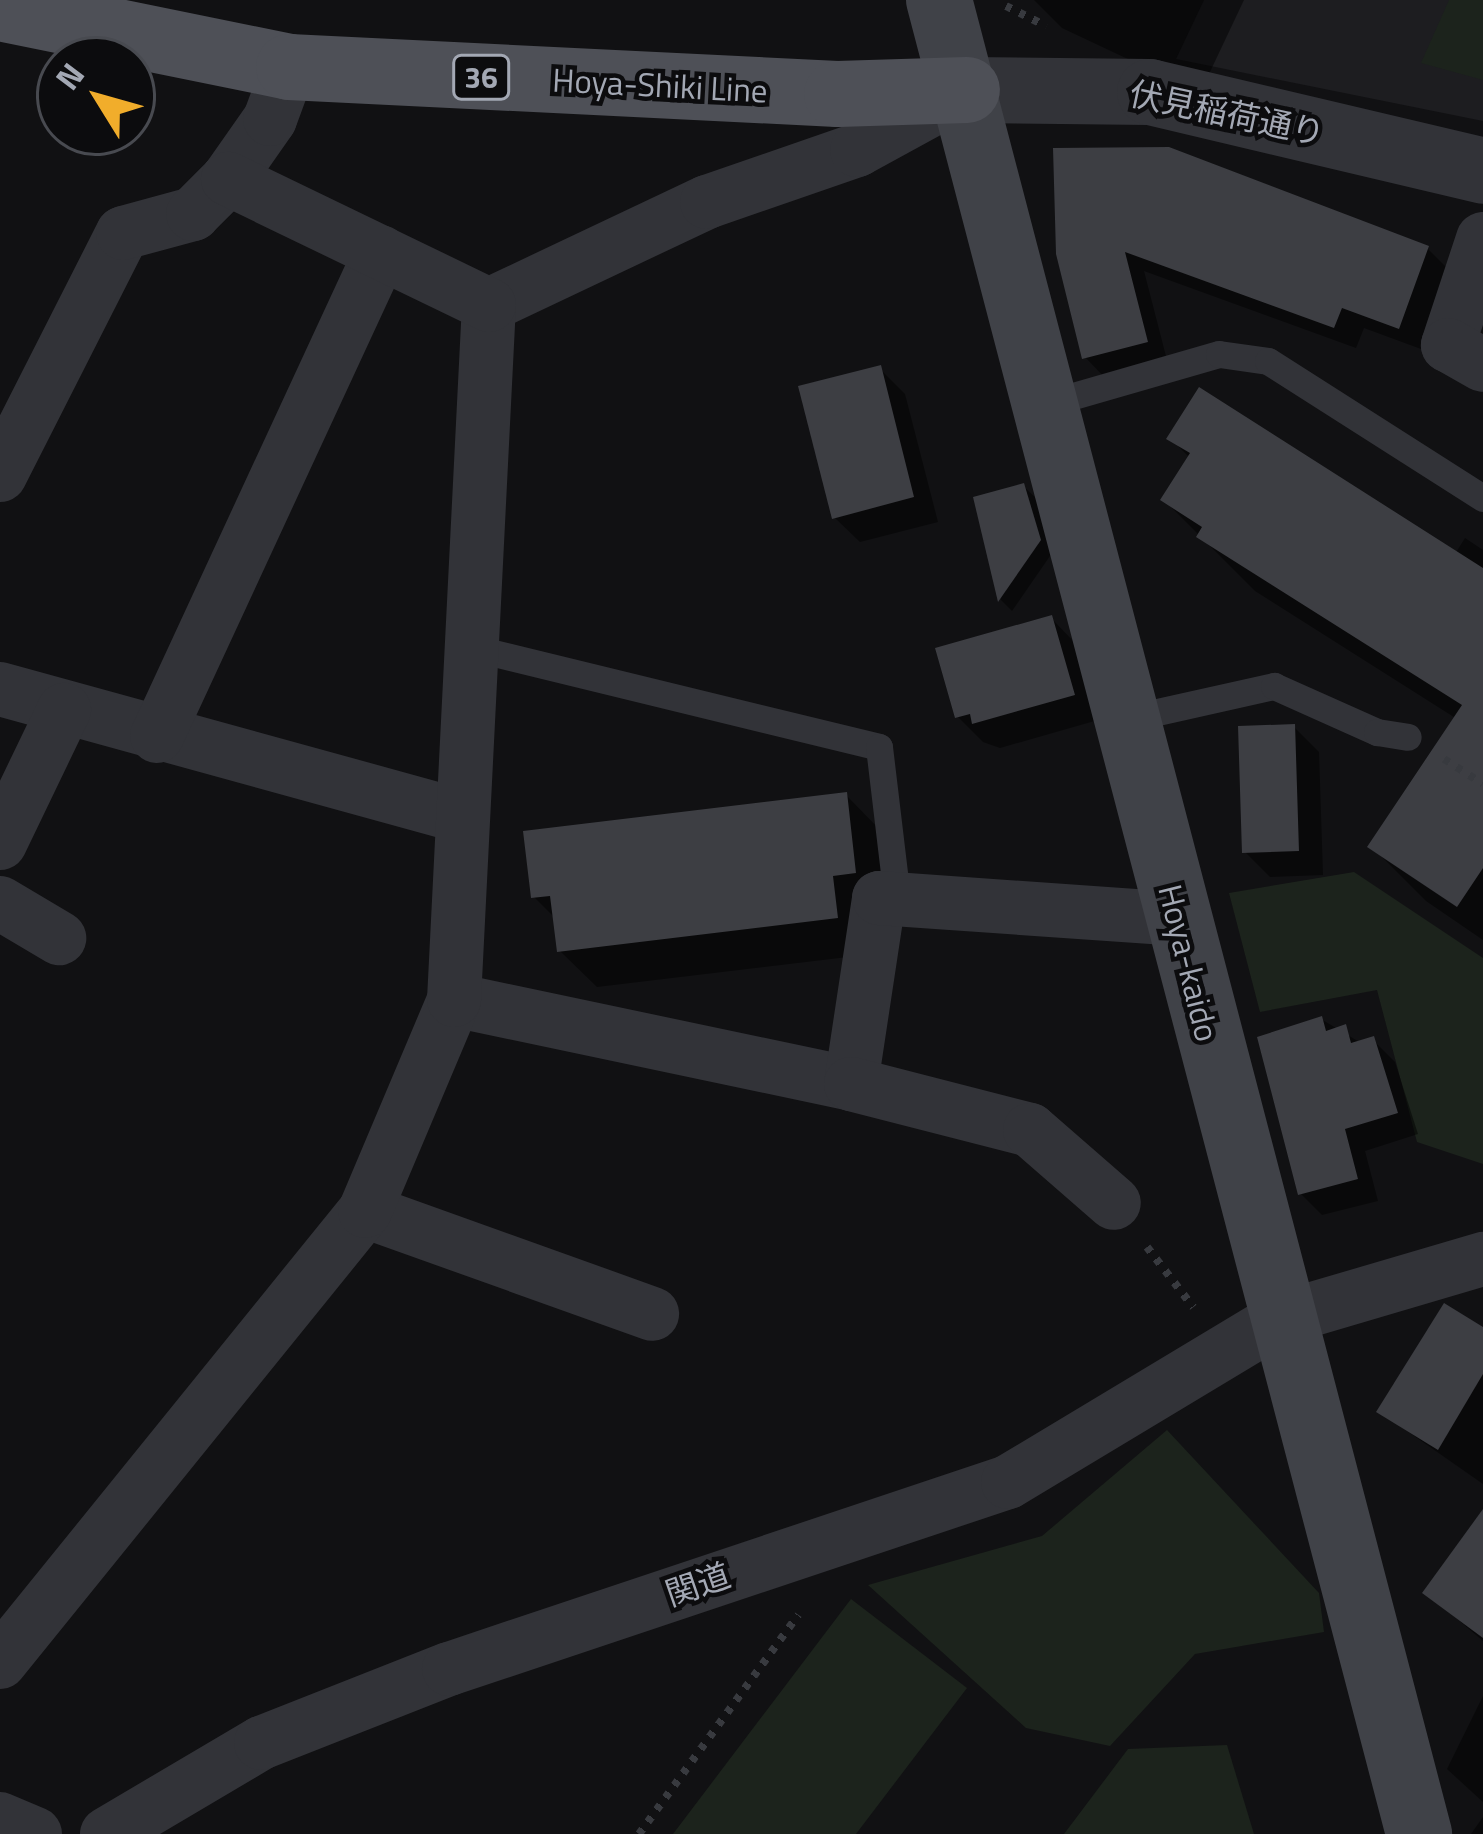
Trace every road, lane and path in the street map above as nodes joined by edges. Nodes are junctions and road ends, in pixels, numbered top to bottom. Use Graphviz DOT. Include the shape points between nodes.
graph roads {
  1 [pos="939,0"];
  2 [pos="0,8"];
  3 [pos="289,67"];
  4 [pos="967,90"];
  5 [pos="1483,171"];
  6 [pos="228,179"];
  7 [pos="1483,239"];
  8 [pos="380,252"];
  9 [pos="489,305"];
  10 [pos="1483,365"];
  11 [pos="1042,405"];
  12 [pos="0,475"];
  13 [pos="1483,498"];
  14 [pos="469,647"];
  15 [pos="0,689"];
  16 [pos="64,710"];
  17 [pos="1125,719"];
  18 [pos="157,736"];
  19 [pos="1408,737"];
  20 [pos="461,816"];
  21 [pos="0,844"];
  22 [pos="897,899"];
  23 [pos="0,903"];
  24 [pos="1177,919"];
  25 [pos="59,938"];
  26 [pos="454,1000"];
  27 [pos="851,1084"];
  28 [pos="1114,1203"];
  29 [pos="365,1211"];
  30 [pos="1483,1259"];
  31 [pos="652,1315"];
  32 [pos="1252,1334"];
  33 [pos="810,1598"];
  34 [pos="0,1662"];
  35 [pos="0,1819"];
  36 [pos="35,1834"];
  37 [pos="107,1834"];
  38 [pos="639,1834"];
  39 [pos="1419,1834"];
  1 -- 4 [label="main road, Hoya-kaido"];
  2 -- 3 [label="main road, Hoya-Shiki Line / 36"];
  3 -- 4 [label="main road, Hoya-Shiki Line / 36" via="836,94"];
  3 -- 6 [label="street" via="269,119"];
  4 -- 5 [label="street, 伏見稲荷通り" via="1150,92"];
  4 -- 9 [label="street" via="856,150 707,202"];
  4 -- 11 [label="main road, Hoya-kaido"];
  6 -- 8 [label="street"];
  6 -- 12 [label="street" via="193,214 123,233"];
  7 -- 10 [label="street" via="1448,345"];
  8 -- 9 [label="street"];
  8 -- 18 [label="street"];
  9 -- 14 [label="street"];
  11 -- 13 [label="lane" via="1219,354 1268,361"];
  11 -- 17 [label="main road, Hoya-kaido"];
  14 -- 20 [label="street"];
  14 -- 22 [label="lane" via="880,747"];
  15 -- 16 [label="street"];
  16 -- 18 [label="street"];
  16 -- 21 [label="street"];
  17 -- 19 [label="lane" via="1274,686 1377,732"];
  17 -- 24 [label="main road, Hoya-kaido"];
  18 -- 20 [label="street"];
  20 -- 26 [label="street"];
  22 -- 24 [label="street"];
  22 -- 27 [label="street" via="879,898"];
  23 -- 25 [label="street"];
  24 -- 32 [label="main road, Hoya-kaido"];
  26 -- 27 [label="street"];
  26 -- 29 [label="street"];
  27 -- 28 [label="street" via="1030,1130"];
  28 -- 32 [label="path"];
  29 -- 31 [label="street"];
  29 -- 34 [label="street"];
  30 -- 32 [label="street, 関道"];
  32 -- 37 [label="street, 関道" via="1008,1482 449,1669 261,1743"];
  32 -- 39 [label="main road, Hoya-kaido"];
  33 -- 38 [label="path"];
  35 -- 36 [label="street"];
}
